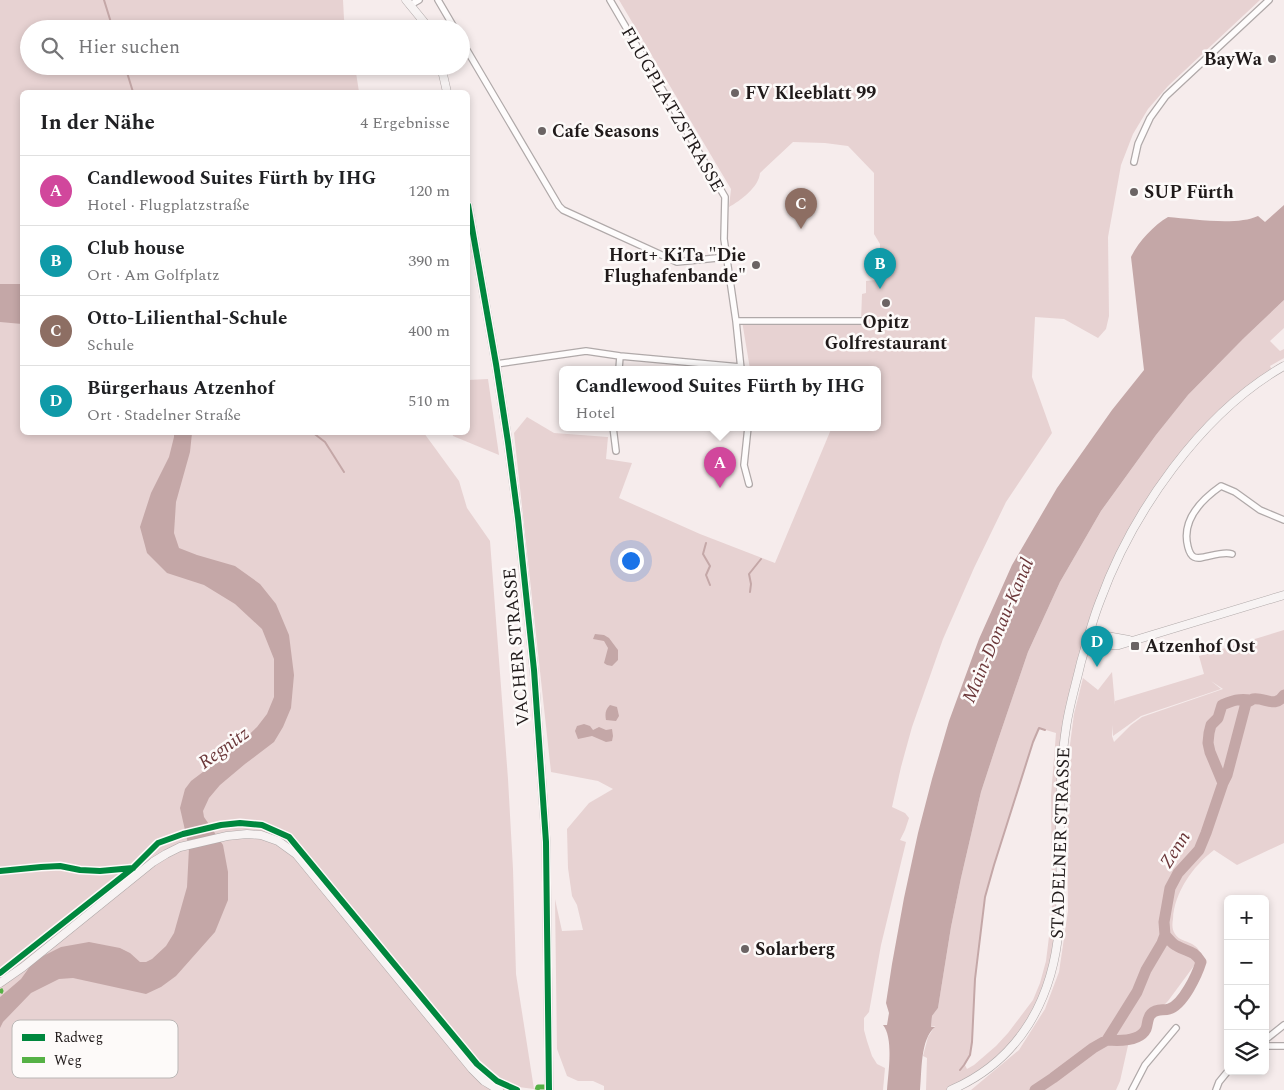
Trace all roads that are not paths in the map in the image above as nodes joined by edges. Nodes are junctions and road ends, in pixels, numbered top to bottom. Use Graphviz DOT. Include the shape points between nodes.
graph roads {
  1 [pos="419,0"];
  2 [pos="438,0"];
  3 [pos="610,0"];
  4 [pos="1269,0"];
  5 [pos="408,2"];
  6 [pos="422,20"];
  7 [pos="450,20"];
  8 [pos="470,55"];
  9 [pos="443,75"];
  10 [pos="447,90"];
  11 [pos="1134,162"];
  12 [pos="470,216"];
  13 [pos="727,257"];
  14 [pos="736,321"];
  15 [pos="865,321"];
  16 [pos="620,356"];
  17 [pos="496,364"];
  18 [pos="619,366"];
  19 [pos="720,366"];
  20 [pos="740,366"];
  21 [pos="1284,366"];
  22 [pos="614,431"];
  23 [pos="748,431"];
  24 [pos="616,451"];
  25 [pos="749,484"];
  26 [pos="1284,520"];
  27 [pos="1232,554"];
  28 [pos="1284,595"];
  29 [pos="1090,632"];
  30 [pos="1131,640"];
  31 [pos="1086,646"];
  32 [pos="0,983"];
  33 [pos="1284,1025"];
  34 [pos="1176,1028"];
  35 [pos="1269,1037"];
  36 [pos="1269,1046"];
  37 [pos="1284,1046"];
  38 [pos="1225,1075"];
  39 [pos="499,1090"];
  40 [pos="549,1090"];
  41 [pos="951,1090"];
  42 [pos="1132,1090"];
  43 [pos="1216,1090"];
  1 -- 5 [label="street"];
  2 -- 7 [label="street"];
  3 -- 13 [label="street, FLUGPLATZSTRASSE" via="725,196"];
  4 -- 11 [label="street" via="1166,96 1150,118"];
  5 -- 6 [label="main road"];
  8 -- 13 [label="street" via="563,210 677,262"];
  9 -- 10 [label="main road"];
  12 -- 17 [label="main road, VACHER STRASSE"];
  13 -- 14 [label="street, FLUGPLATZSTRASSE"];
  14 -- 15 [label="street"];
  14 -- 20 [label="street, FLUGPLATZSTRASSE"];
  16 -- 17 [label="street" via="586,351"];
  16 -- 18 [label="street"];
  16 -- 19 [label="street"];
  17 -- 40 [label="main road, VACHER STRASSE" via="518,518 535,679 546,842"];
  21 -- 29 [label="main road, STADELNER STRASSE" via="1259,381 1218,417 1166,476 1119,556"];
  22 -- 24 [label="street"];
  23 -- 25 [label="street" via="744,465"];
  26 -- 27 [label="street" via="1260,510 1221,486 1209,494 1188,522 1187,542 1194,558 1226,552"];
  28 -- 30 [label="main road"];
  29 -- 30 [label="main road"];
  29 -- 31 [label="main road, STADELNER STRASSE"];
  30 -- 31 [label="main road"];
  31 -- 41 [label="main road, STADELNER STRASSE" via="1066,725 1060,794 1059,927 1048,984 1031,1022 1008,1051 991,1067"];
  32 -- 39 [label="main road" via="166,854 180,847 227,836 261,835 278,841 296,854 472,1069"];
  33 -- 35 [label="street"];
  34 -- 42 [label="street" via="1145,1065"];
  36 -- 37 [label="street"];
  38 -- 43 [label="street"];
}
